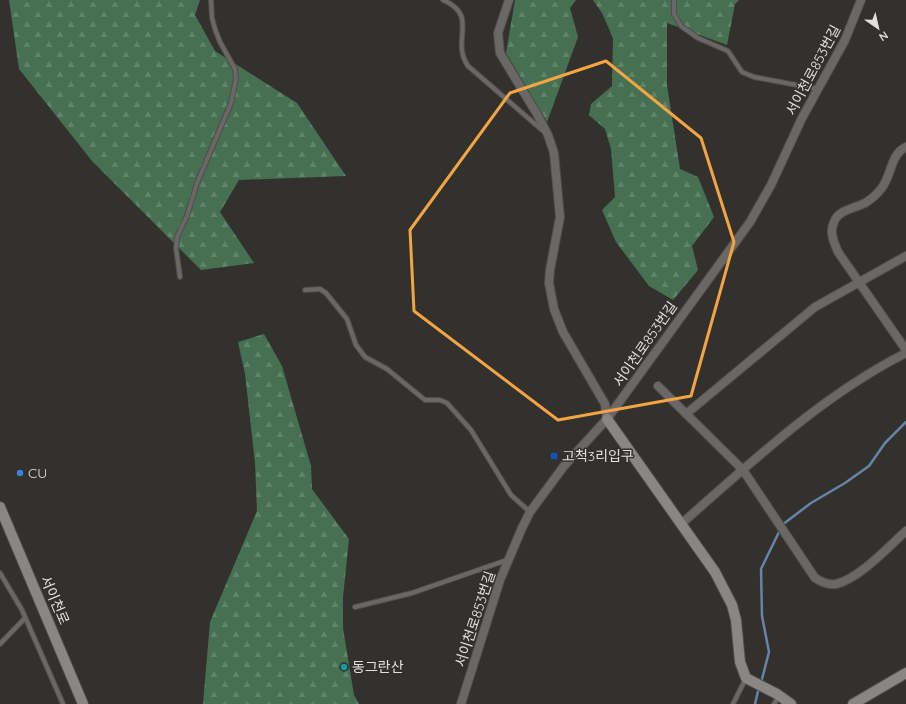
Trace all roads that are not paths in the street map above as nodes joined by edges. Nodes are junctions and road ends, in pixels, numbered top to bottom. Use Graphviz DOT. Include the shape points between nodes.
graph roads {
  1 [pos="211,0"];
  2 [pos="443,0"];
  3 [pos="509,0"];
  4 [pos="674,0"];
  5 [pos="861,0"];
  6 [pos="819,89"];
  7 [pos="548,135"];
  8 [pos="906,147"];
  9 [pos="906,256"];
  10 [pos="180,278"];
  11 [pos="860,283"];
  12 [pos="305,290"];
  13 [pos="906,350"];
  14 [pos="906,354"];
  15 [pos="658,386"];
  16 [pos="686,414"];
  17 [pos="607,419"];
  18 [pos="743,470"];
  19 [pos="0,507"];
  20 [pos="530,512"];
  21 [pos="681,524"];
  22 [pos="906,531"];
  23 [pos="508,559"];
  24 [pos="0,572"];
  25 [pos="355,607"];
  26 [pos="25,618"];
  27 [pos="0,644"];
  28 [pos="906,674"];
  29 [pos="748,679"];
  30 [pos="776,698"];
  31 [pos="63,704"];
  32 [pos="83,704"];
  33 [pos="462,704"];
  34 [pos="733,704"];
  35 [pos="791,704"];
  36 [pos="853,704"];
  1 -- 10 [label="lane" via="215,29 235,69 236,79 231,103 177,237"];
  2 -- 7 [label="lane" via="458,8 462,17 461,47 468,66"];
  3 -- 7 [label="street" via="498,33 500,53"];
  4 -- 6 [label="lane" via="674,14 681,26 698,38 728,51 742,72 754,77"];
  5 -- 6 [label="street, 서이천로853번길" via="845,40"];
  6 -- 17 [label="street, 서이천로853번길" via="750,222"];
  7 -- 17 [label="street" via="554,153 560,217 550,270 550,294 557,321 605,404"];
  8 -- 11 [label="street" via="892,164 887,181 881,189 866,202 842,212 834,221 832,236 838,252"];
  9 -- 11 [label="street"];
  11 -- 13 [label="street"];
  11 -- 16 [label="street" via="815,307"];
  12 -- 20 [label="lane" via="320,289 326,294 347,319 356,345 366,357 387,369 425,400 440,400 447,403 471,430 511,495"];
  14 -- 18 [label="street" via="879,367 837,394"];
  15 -- 16 [label="street"];
  16 -- 18 [label="street"];
  17 -- 20 [label="street, 서이천로853번길" via="564,466"];
  17 -- 21 [label="street"];
  18 -- 21 [label="street"];
  18 -- 22 [label="street" via="815,578 823,583 835,584 859,572"];
  19 -- 32 [label="street, 서이천로"];
  20 -- 23 [label="street, 서이천로853번길"];
  21 -- 29 [label="street" via="715,572 730,601 736,620 740,662"];
  23 -- 25 [label="lane" via="412,593"];
  23 -- 33 [label="street, 서이천로853번길"];
  24 -- 26 [label="lane"];
  26 -- 27 [label="lane"];
  26 -- 31 [label="lane"];
  28 -- 36 [label="street"];
  29 -- 30 [label="street"];
  29 -- 34 [label="lane"];
  30 -- 35 [label="street"];
}
